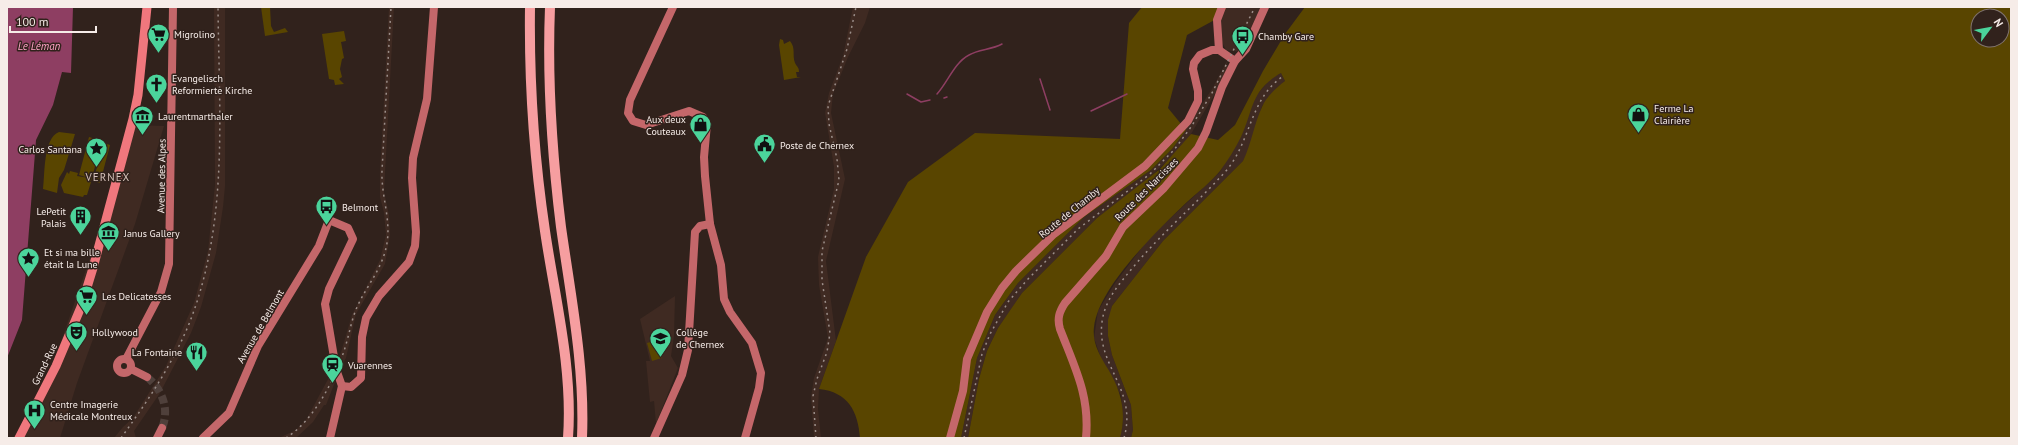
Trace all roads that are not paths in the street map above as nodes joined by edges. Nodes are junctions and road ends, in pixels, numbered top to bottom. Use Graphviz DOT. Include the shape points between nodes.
graph roads {
  1 [pos="147,7"];
  2 [pos="173,7"];
  3 [pos="434,7"];
  4 [pos="530,7"];
  5 [pos="550,7"];
  6 [pos="673,7"];
  7 [pos="1222,7"];
  8 [pos="1265,7"];
  9 [pos="1218,50"];
  10 [pos="1236,61"];
  11 [pos="710,224"];
  12 [pos="126,359"];
  13 [pos="131,369"];
  14 [pos="147,377"];
  15 [pos="342,386"];
  16 [pos="162,428"];
  17 [pos="19,438"];
  18 [pos="157,438"];
  19 [pos="203,438"];
  20 [pos="330,438"];
  21 [pos="568,438"];
  22 [pos="582,438"];
  23 [pos="654,438"];
  24 [pos="745,438"];
  25 [pos="950,438"];
  26 [pos="1086,438"];
  1 -- 17 [label="main road, Grand-Rue" via="138,96 92,274 66,345"];
  2 -- 12 [label="street, Avenue des Alpes" via="169,264 161,292"];
  3 -- 15 [label="street" via="427,99 413,158 416,246 409,262 379,296 366,318 362,337 361,378 350,387"];
  4 -- 21 [label="highway" via="532,103 545,230 563,340 569,399"];
  5 -- 22 [label="highway" via="552,133 582,383"];
  6 -- 11 [label="street" via="630,100 628,113 632,121 646,125 685,112 699,115 707,124 704,166"];
  7 -- 9 [label="street" via="1217,20"];
  8 -- 10 [label="street, Route des Narcisses" via="1246,49"];
  9 -- 10 [label="street"];
  9 -- 25 [label="street, Route de Chamby" via="1203,53 1194,63 1198,101 1193,114 1174,137 1145,166 1054,234 1016,271 997,295 975,337 967,359 963,391"];
  10 -- 26 [label="street, Route des Narcisses" via="1222,87 1202,140 1192,157 1123,227 1106,256 1060,312 1058,323 1084,394 1087,410"];
  11 -- 23 [label="street" via="700,226 695,232 688,350 682,374"];
  11 -- 24 [label="street" via="720,265 724,299 752,344 761,374 760,388"];
  12 -- 13 [label="street" via="130,362"];
  12 -- 13 [label="street" via="118,361 116,366 124,374"];
  13 -- 14 [label="street"];
  15 -- 19 [label="street, Avenue de Belmont" via="336,369 325,304 329,289 353,239 348,228 329,220 319,246 258,346 229,413"];
  15 -- 20 [label="street"];
  16 -- 18 [label="street"];
}
